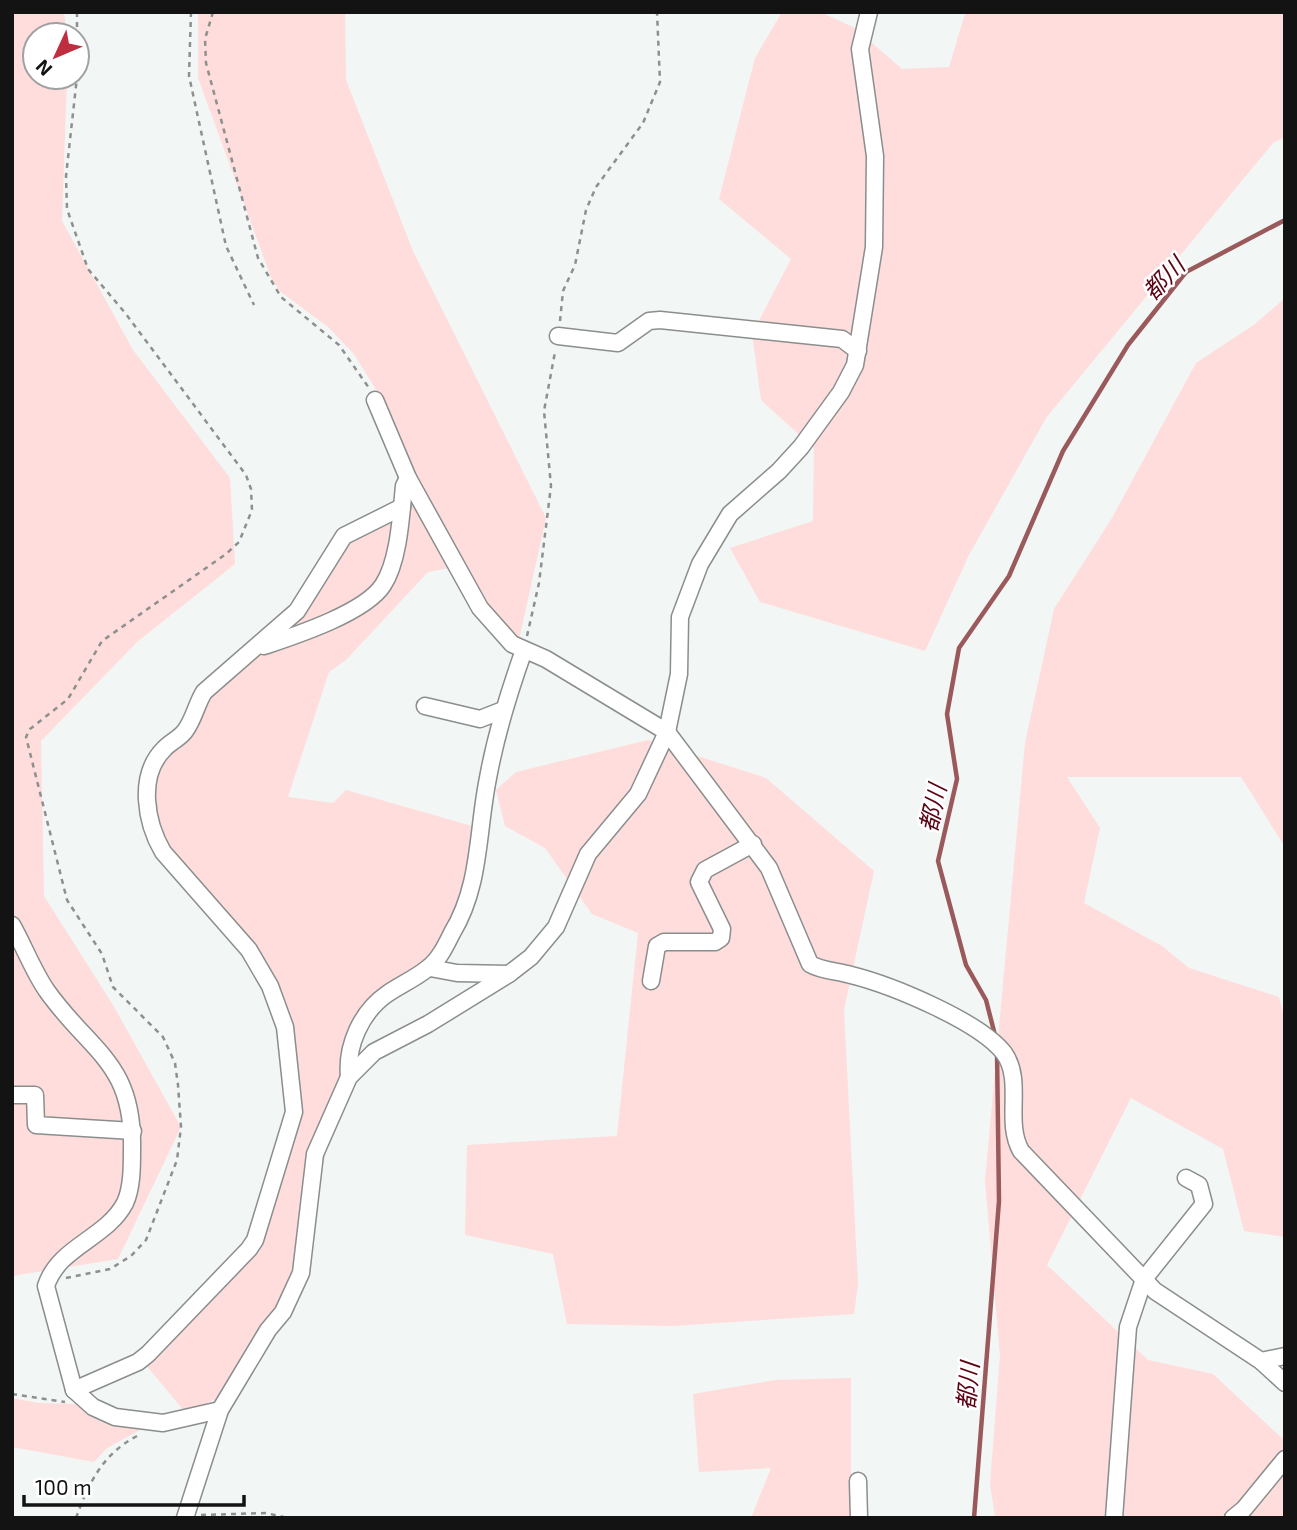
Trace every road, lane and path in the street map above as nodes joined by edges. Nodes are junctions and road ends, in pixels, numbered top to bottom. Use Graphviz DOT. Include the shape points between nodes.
graph roads {
  1 [pos="191,12"];
  2 [pos="213,12"];
  3 [pos="869,12"];
  4 [pos="75,91"];
  5 [pos="254,305"];
  6 [pos="558,336"];
  7 [pos="858,351"];
  8 [pos="375,400"];
  9 [pos="408,478"];
  10 [pos="402,507"];
  11 [pos="254,649"];
  12 [pos="524,650"];
  13 [pos="425,706"];
  14 [pos="503,710"];
  15 [pos="667,732"];
  16 [pos="753,844"];
  17 [pos="12,925"];
  18 [pos="430,968"];
  19 [pos="509,974"];
  20 [pos="651,981"];
  21 [pos="349,1077"];
  22 [pos="12,1095"];
  23 [pos="133,1131"];
  24 [pos="1186,1178"];
  25 [pos="48,1279"];
  26 [pos="1144,1279"];
  27 [pos="1285,1356"];
  28 [pos="1262,1361"];
  29 [pos="1285,1383"];
  30 [pos="12,1394"];
  31 [pos="71,1396"];
  32 [pos="220,1410"];
  33 [pos="140,1435"];
  34 [pos="1285,1459"];
  35 [pos="858,1481"];
  36 [pos="185,1516"];
  37 [pos="76,1518"];
  38 [pos="288,1518"];
  39 [pos="859,1518"];
  40 [pos="1114,1518"];
  41 [pos="1233,1518"];
  1 -- 5 [label="path" via="188,76 226,246"];
  2 -- 8 [label="path" via="205,39 206,62 258,258 282,297 339,345 358,368"];
  3 -- 7 [label="street" via="860,50 875,156 874,221"];
  4 -- 25 [label="path" via="67,209 88,269 230,450 251,489 253,509 239,542 226,554 102,641 68,699 26,737 67,900 102,954 113,987 163,1037 175,1063 181,1127 177,1160 146,1240 110,1269"];
  6 -- 7 [label="street" via="618,343 649,321 660,320 842,339"];
  7 -- 15 [label="street" via="841,392 801,447 730,514 700,564 680,617 679,674"];
  8 -- 9 [label="street"];
  9 -- 10 [label="street"];
  9 -- 12 [label="street" via="480,608 512,644"];
  10 -- 11 [label="street" via="344,536 297,611"];
  10 -- 11 [label="street" via="397,546 383,585 372,596 314,629"];
  11 -- 31 [label="street" via="204,692 183,734 163,749 148,782 149,820 163,852 237,934 270,986 285,1027 294,1112 249,1250 148,1354"];
  12 -- 14 [label="street"];
  12 -- 15 [label="street"];
  13 -- 14 [label="street" via="480,719"];
  14 -- 18 [label="street" via="467,905"];
  15 -- 16 [label="street"];
  15 -- 19 [label="street" via="630,807 588,854 556,927 531,957"];
  16 -- 20 [label="street" via="705,870 699,882 722,929 721,938 657,946"];
  16 -- 26 [label="street" via="769,868 810,964 923,1000 969,1025 1004,1053 1015,1102 1014,1139 1021,1152"];
  17 -- 23 [label="street" via="47,990 118,1074"];
  18 -- 19 [label="street"];
  18 -- 21 [label="street" via="384,996 368,1015 347,1058"];
  19 -- 21 [label="street" via="374,1052"];
  21 -- 32 [label="street" via="315,1154 300,1273 283,1312"];
  22 -- 23 [label="street" via="35,1095 37,1125"];
  23 -- 25 [label="street" via="132,1171 121,1208 105,1228 61,1259"];
  24 -- 26 [label="street" via="1199,1185 1204,1204"];
  25 -- 31 [label="street"];
  26 -- 28 [label="street" via="1155,1291"];
  26 -- 40 [label="street" via="1128,1327"];
  27 -- 28 [label="street"];
  28 -- 29 [label="street"];
  30 -- 31 [label="path"];
  31 -- 32 [label="street" via="129,1419 163,1423"];
  32 -- 36 [label="street"];
  33 -- 37 [label="path" via="117,1447 101,1464"];
  34 -- 41 [label="street"];
  35 -- 39 [label="street"];
  36 -- 38 [label="path" via="266,1513"];
}
